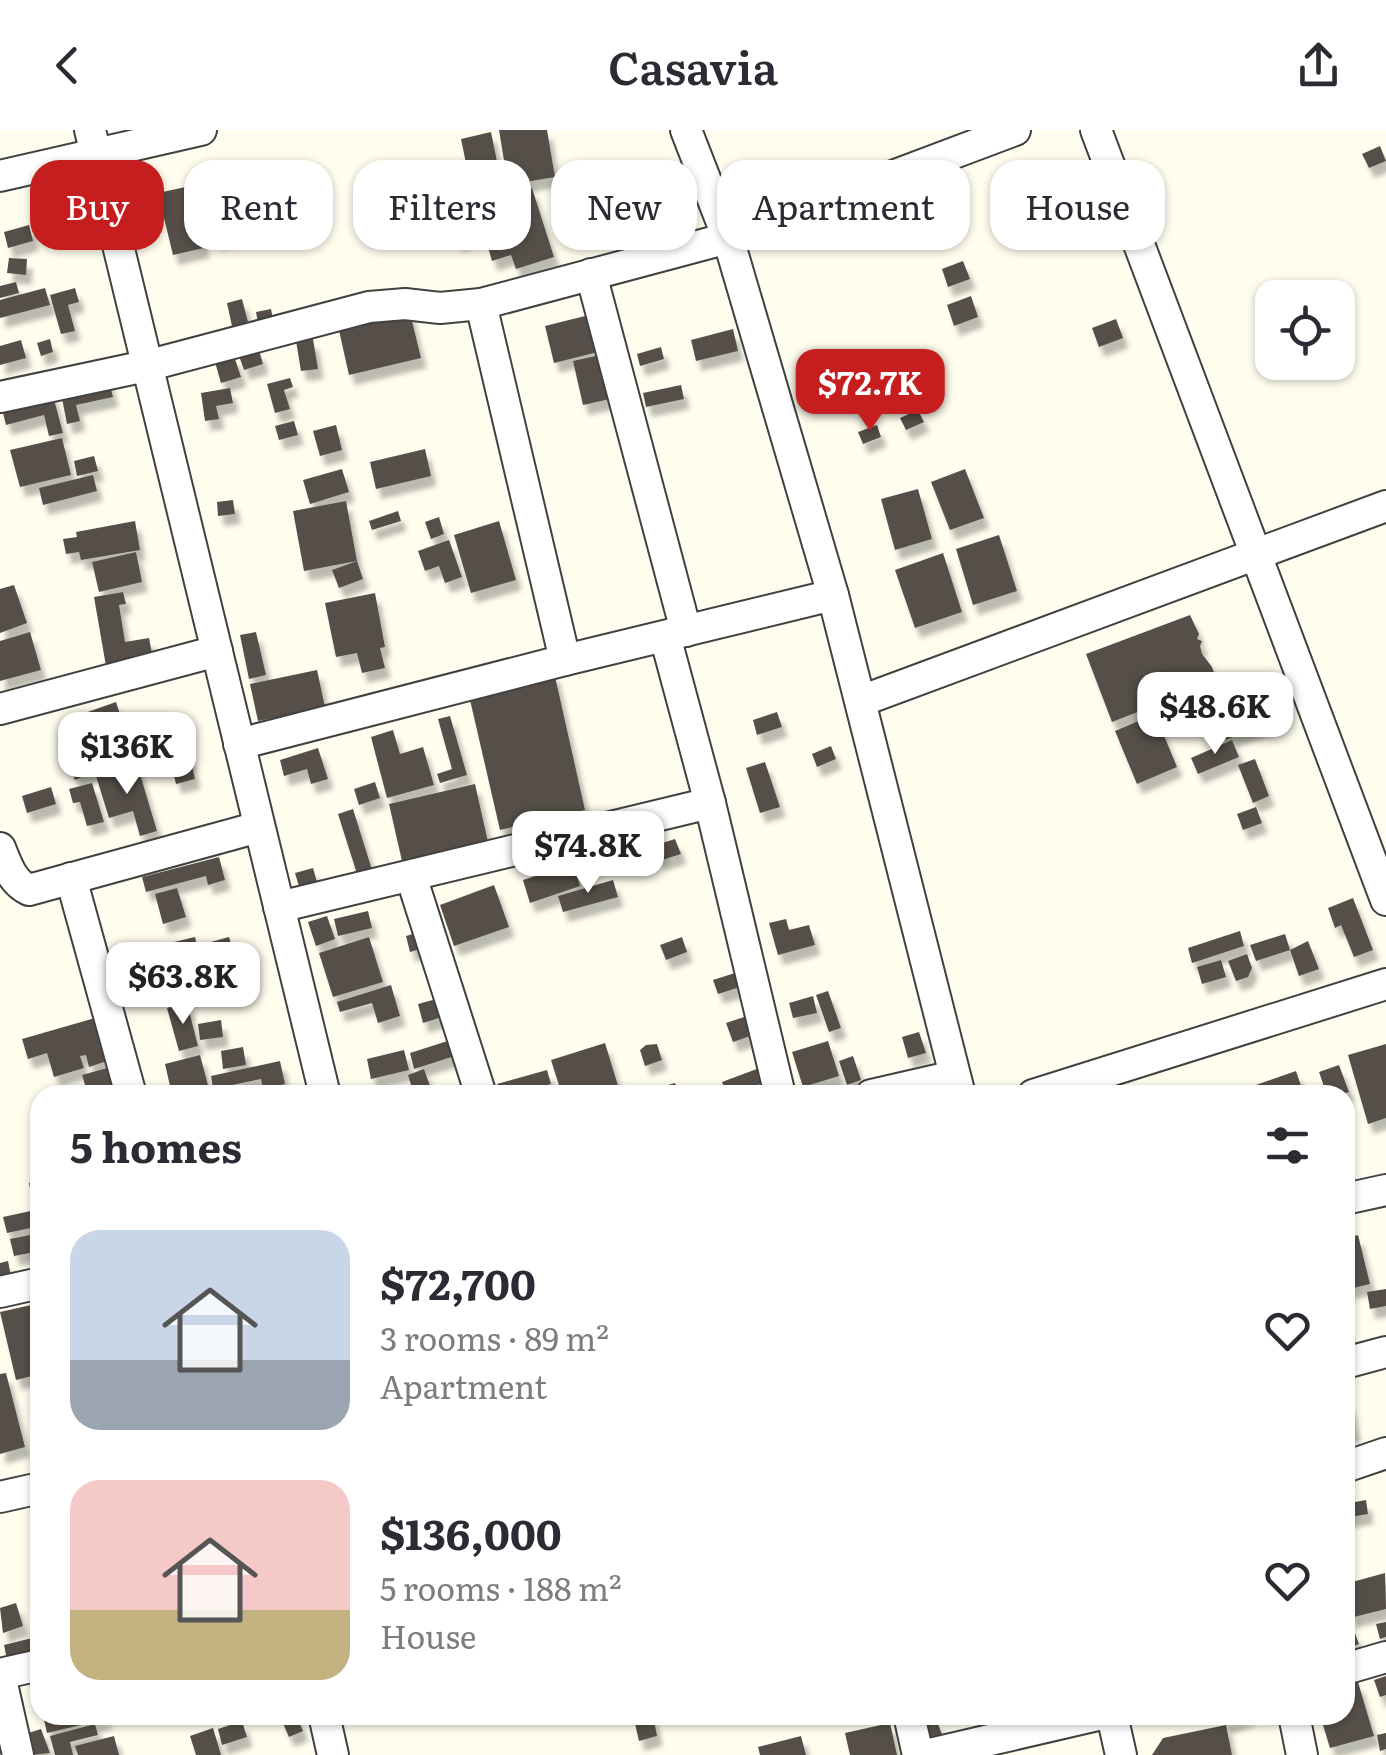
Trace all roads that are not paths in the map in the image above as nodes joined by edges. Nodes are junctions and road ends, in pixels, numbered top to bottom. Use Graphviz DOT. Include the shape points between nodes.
graph roads {
  1 [pos="201,130"];
  2 [pos="686,130"];
  3 [pos="1015,130"];
  4 [pos="1096,130"];
  5 [pos="93,142"];
  6 [pos="935,160"];
  7 [pos="0,176"];
  8 [pos="717,210"];
  9 [pos="717,241"];
  10 [pos="732,250"];
  11 [pos="591,274"];
  12 [pos="481,304"];
  13 [pos="146,366"];
  14 [pos="0,396"];
  15 [pos="1386,506"];
  16 [pos="1254,554"];
  17 [pos="834,595"];
  18 [pos="675,634"];
  19 [pos="216,651"];
  20 [pos="565,660"];
  21 [pos="862,701"];
  22 [pos="0,709"];
  23 [pos="239,744"];
  24 [pos="710,802"];
  25 [pos="259,827"];
  26 [pos="0,848"];
  27 [pos="412,876"];
  28 [pos="71,878"];
  29 [pos="1386,900"];
  30 [pos="279,908"];
  31 [pos="1386,984"];
  32 [pos="128,1085"];
  33 [pos="322,1085"];
  34 [pos="477,1085"];
  35 [pos="778,1085"];
  36 [pos="957,1085"];
  37 [pos="1066,1085"];
  38 [pos="1386,1190"];
  39 [pos="1355,1197"];
  40 [pos="30,1285"];
  41 [pos="0,1292"];
  42 [pos="1386,1352"];
  43 [pos="1355,1360"];
  44 [pos="1386,1453"];
  45 [pos="1355,1464"];
  46 [pos="30,1490"];
  47 [pos="0,1496"];
  48 [pos="1386,1658"];
  49 [pos="1355,1666"];
  50 [pos="30,1668"];
  51 [pos="0,1674"];
  52 [pos="326,1725"];
  53 [pos="912,1725"];
  54 [pos="1054,1725"];
  55 [pos="1114,1725"];
  56 [pos="1296,1725"];
  57 [pos="18,1755"];
  58 [pos="333,1755"];
  59 [pos="921,1755"];
  60 [pos="1121,1755"];
  61 [pos="1302,1755"];
  1 -- 5 [label="street"];
  2 -- 8 [label="street"];
  3 -- 6 [label="street"];
  4 -- 16 [label="street"];
  5 -- 7 [label="street"];
  5 -- 13 [label="street"];
  9 -- 11 [label="street"];
  10 -- 17 [label="street"];
  11 -- 12 [label="street"];
  11 -- 18 [label="street"];
  12 -- 13 [label="street" via="369,307"];
  12 -- 20 [label="street"];
  13 -- 14 [label="street"];
  13 -- 19 [label="street"];
  15 -- 16 [label="street"];
  16 -- 21 [label="street"];
  16 -- 29 [label="street"];
  17 -- 18 [label="street"];
  17 -- 21 [label="street"];
  18 -- 20 [label="street"];
  18 -- 24 [label="street"];
  19 -- 22 [label="street"];
  19 -- 23 [label="street"];
  20 -- 23 [label="street"];
  21 -- 36 [label="street"];
  23 -- 25 [label="street"];
  24 -- 27 [label="street"];
  24 -- 35 [label="street"];
  25 -- 28 [label="street"];
  25 -- 30 [label="street"];
  26 -- 28 [label="street" via="12,877 29,890"];
  27 -- 30 [label="street"];
  27 -- 34 [label="street"];
  28 -- 32 [label="street"];
  30 -- 33 [label="street"];
  31 -- 37 [label="street"];
  38 -- 39 [label="street"];
  40 -- 41 [label="street"];
  42 -- 43 [label="street"];
  44 -- 45 [label="street"];
  46 -- 47 [label="street"];
  48 -- 49 [label="street"];
  50 -- 51 [label="street"];
  51 -- 57 [label="street"];
  52 -- 58 [label="street"];
  53 -- 59 [label="street"];
  54 -- 59 [label="street"];
  55 -- 60 [label="street"];
  56 -- 61 [label="street"];
}
